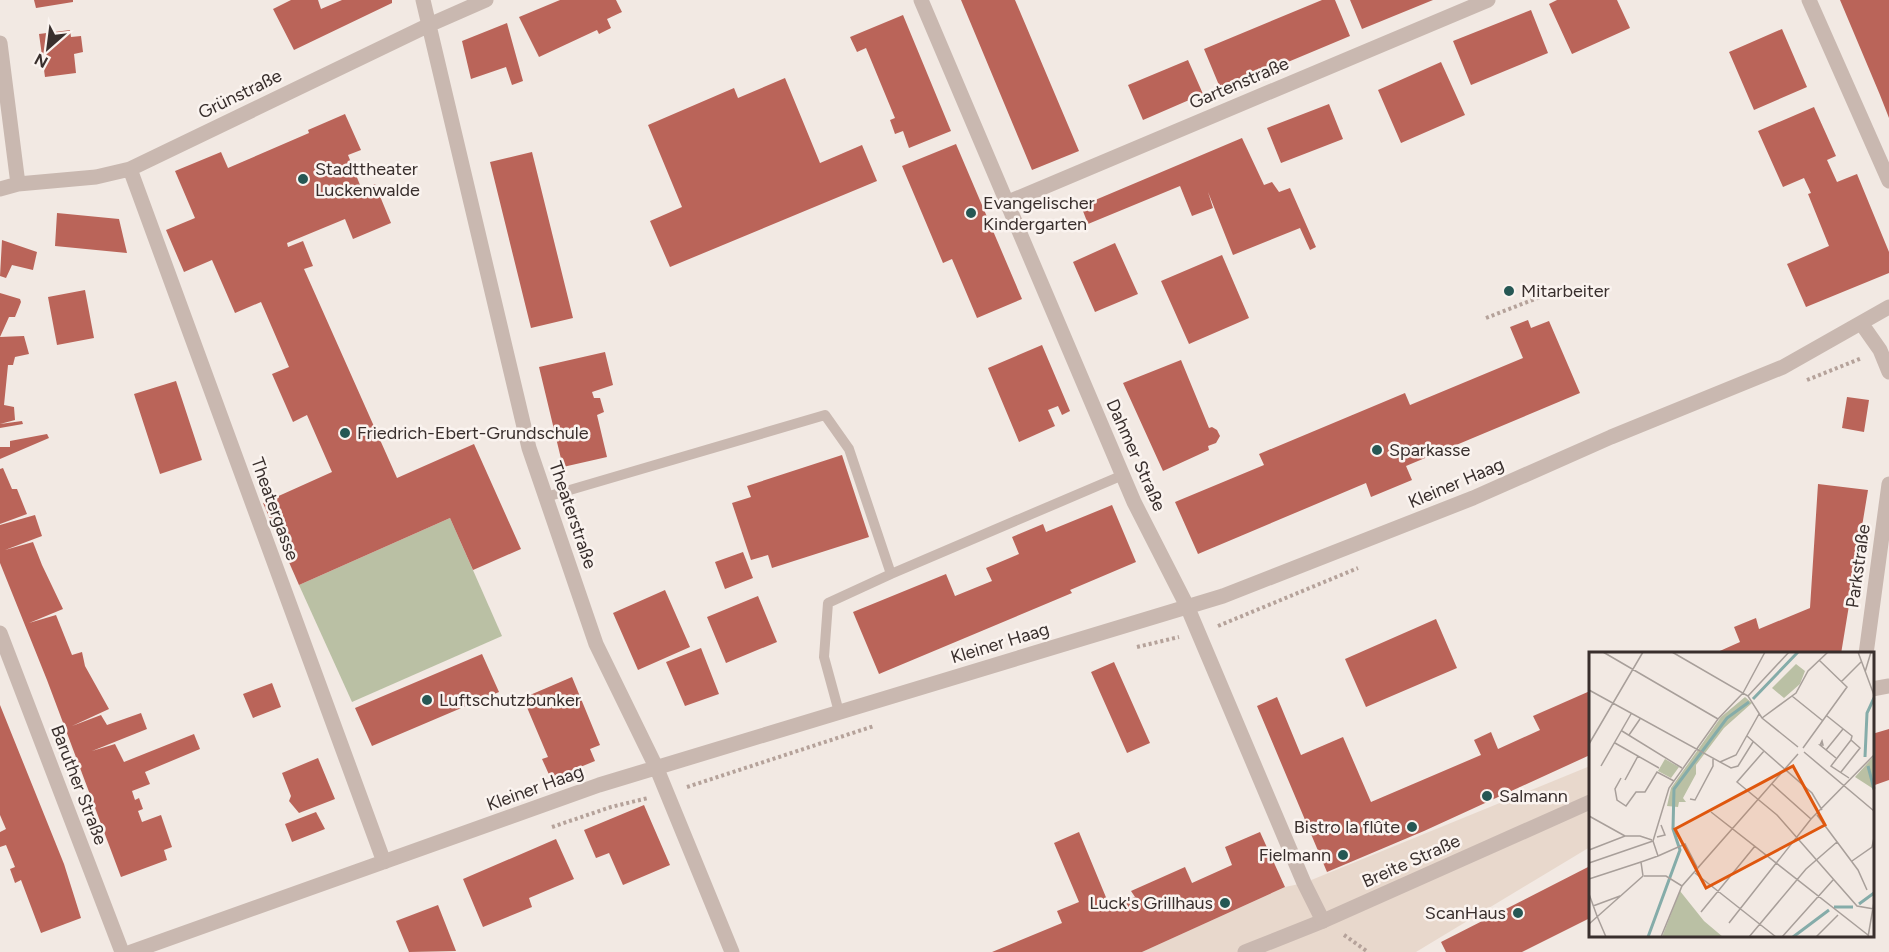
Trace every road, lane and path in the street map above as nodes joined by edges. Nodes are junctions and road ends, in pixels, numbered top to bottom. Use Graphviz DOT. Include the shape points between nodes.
graph roads {
  1 [pos="423,0"];
  2 [pos="486,0"];
  3 [pos="921,0"];
  4 [pos="1488,0"];
  5 [pos="1809,0"];
  6 [pos="429,25"];
  7 [pos="0,44"];
  8 [pos="130,169"];
  9 [pos="1889,181"];
  10 [pos="18,184"];
  11 [pos="0,189"];
  12 [pos="1006,203"];
  13 [pos="1553,292"];
  14 [pos="1889,307"];
  15 [pos="1486,318"];
  16 [pos="1861,324"];
  17 [pos="1889,372"];
  18 [pos="1123,475"];
  19 [pos="1889,484"];
  20 [pos="546,496"];
  21 [pos="891,574"];
  22 [pos="1187,606"];
  23 [pos="0,633"];
  24 [pos="1866,652"];
  25 [pos="1889,686"];
  26 [pos="1874,689"];
  27 [pos="839,712"];
  28 [pos="657,769"];
  29 [pos="1589,802"];
  30 [pos="384,862"];
  31 [pos="1323,921"];
  32 [pos="122,952"];
  33 [pos="131,952"];
  34 [pos="732,952"];
  35 [pos="1245,952"];
  1 -- 6 [label="street, Theaterstraße"];
  2 -- 6 [label="street, Grünstraße"];
  3 -- 12 [label="street, Dahmer Straße"];
  4 -- 12 [label="street, Gartenstraße"];
  5 -- 9 [label="street"];
  6 -- 8 [label="street, Grünstraße"];
  6 -- 20 [label="street, Theaterstraße" via="529,448"];
  7 -- 10 [label="street"];
  8 -- 10 [label="street, Grünstraße" via="96,177"];
  8 -- 30 [label="street, Theatergasse"];
  10 -- 11 [label="street, Grünstraße"];
  12 -- 18 [label="street, Dahmer Straße"];
  13 -- 15 [label="path"];
  14 -- 16 [label="street, Kleiner Haag"];
  16 -- 17 [label="street" via="1880,350"];
  16 -- 22 [label="street, Kleiner Haag" via="1783,367 1473,498 1222,596"];
  18 -- 21 [label="lane"];
  18 -- 22 [label="street, Dahmer Straße"];
  19 -- 24 [label="street, Parkstraße"];
  20 -- 21 [label="lane" via="825,415 849,449"];
  20 -- 28 [label="street, Theaterstraße" via="596,644"];
  21 -- 27 [label="lane" via="828,603 824,657"];
  22 -- 27 [label="street, Kleiner Haag"];
  22 -- 31 [label="street, Dahmer Straße"];
  23 -- 32 [label="street, Baruther Straße"];
  25 -- 26 [label="street"];
  27 -- 28 [label="street, Kleiner Haag"];
  28 -- 30 [label="street, Kleiner Haag" via="599,785"];
  28 -- 34 [label="street, Theaterstraße"];
  29 -- 31 [label="street, Breite Straße"];
  30 -- 33 [label="street, Kleiner Haag"];
  31 -- 35 [label="street, Breite Straße"];
}
